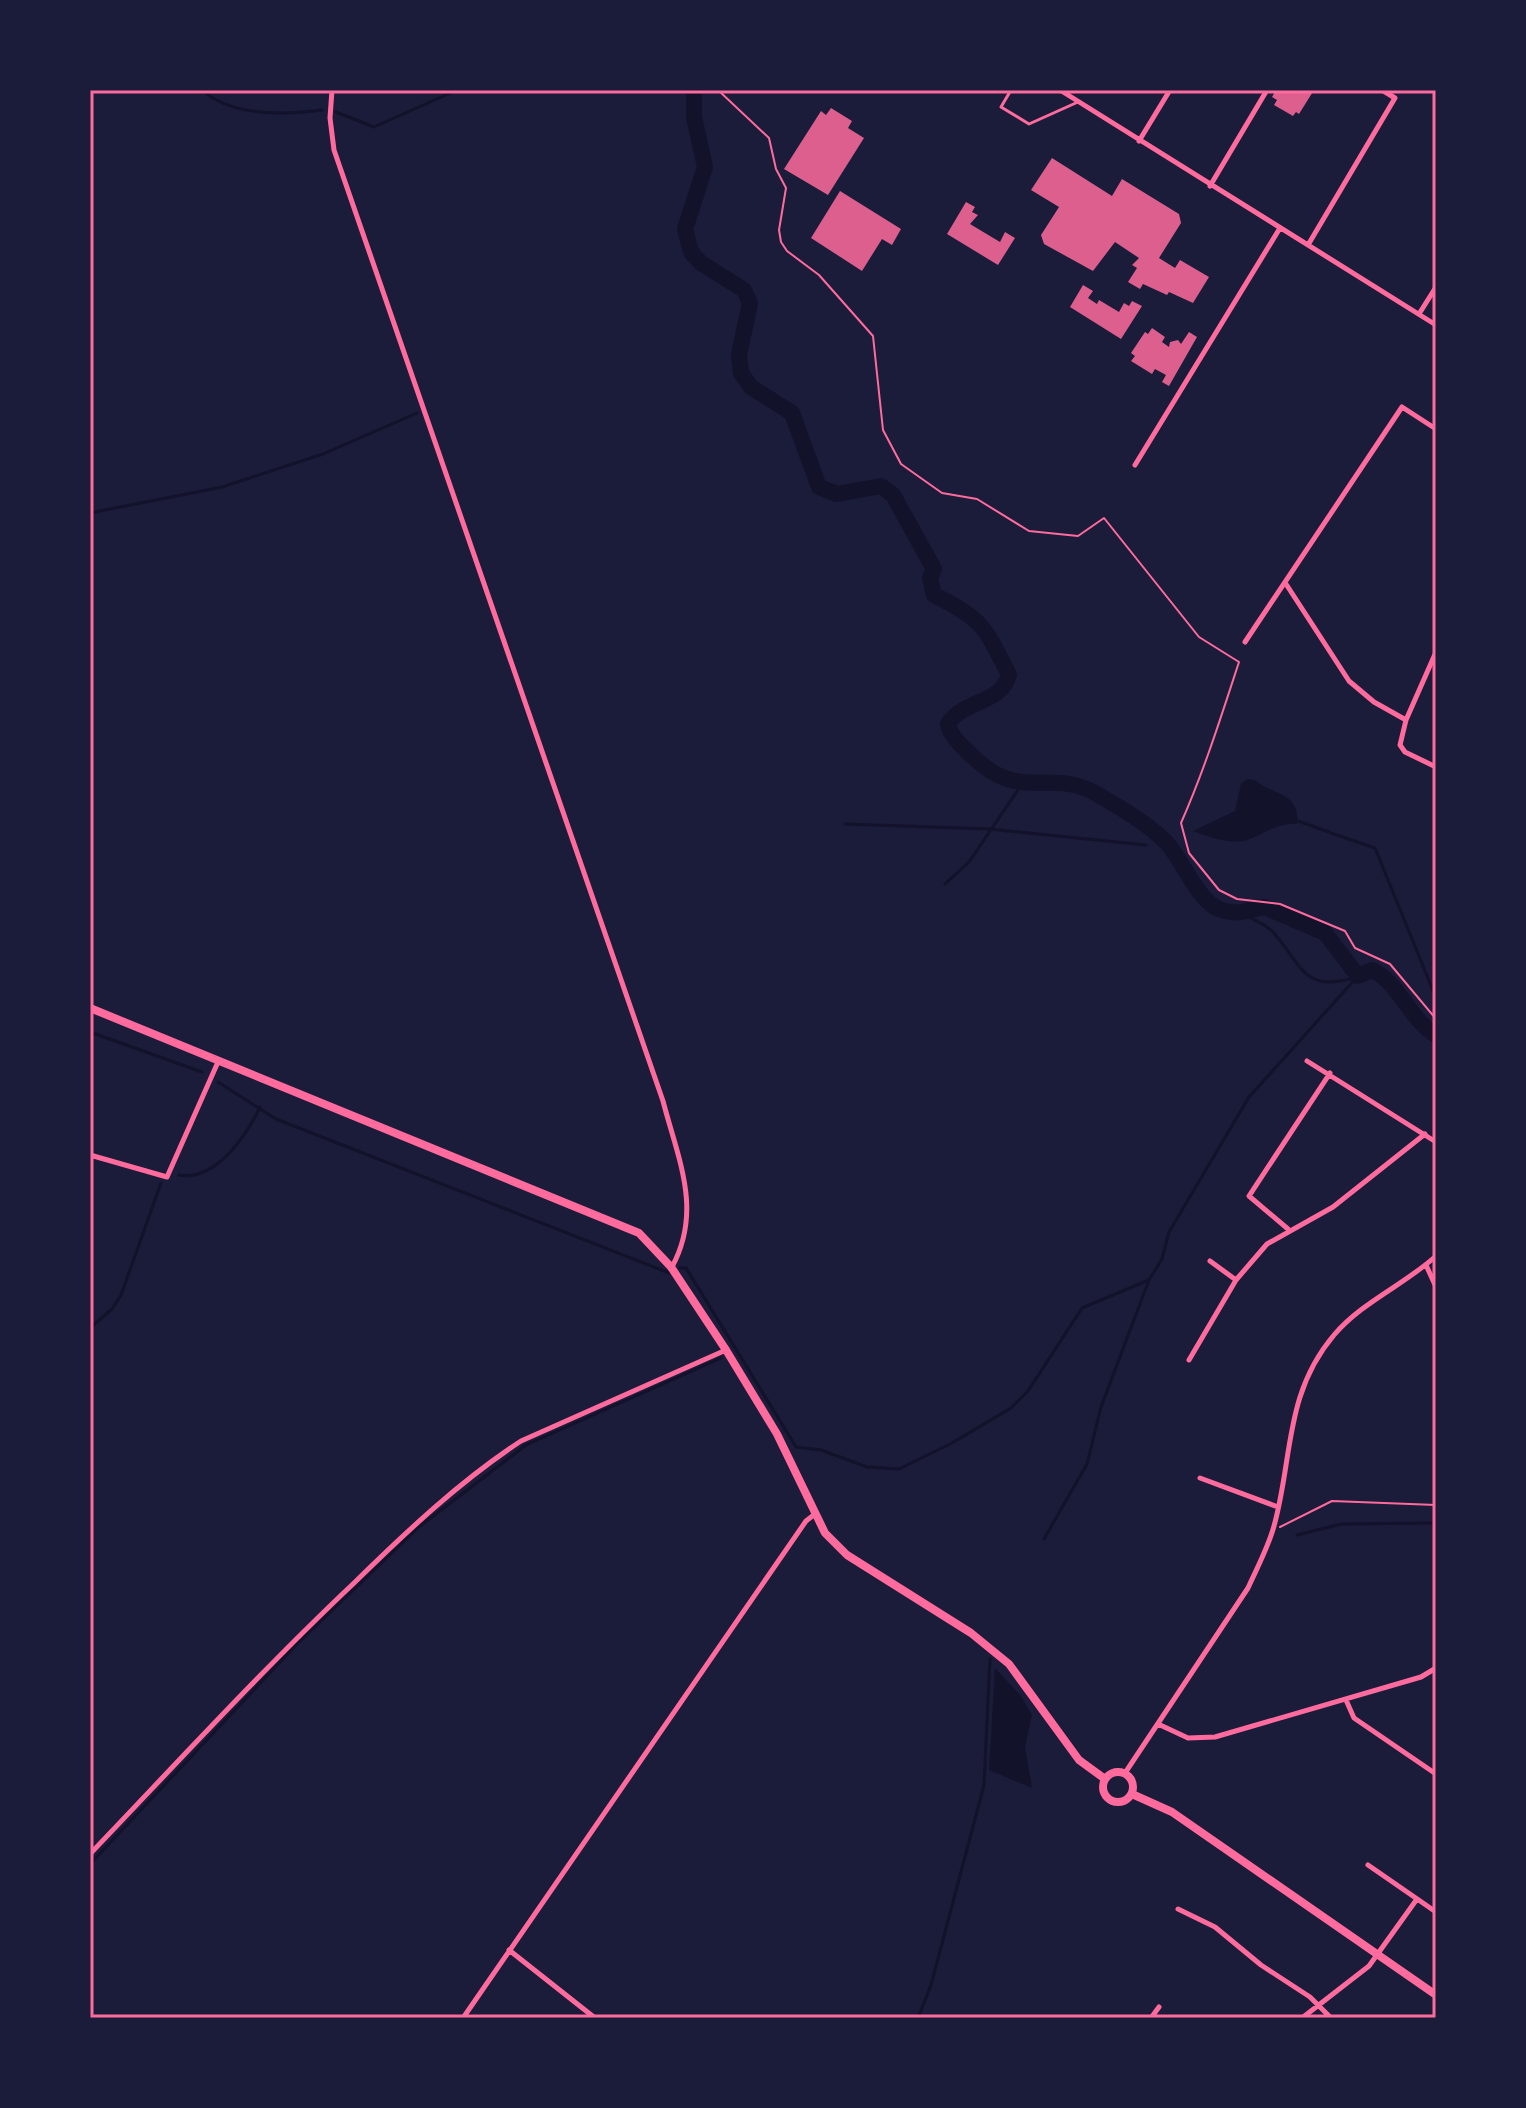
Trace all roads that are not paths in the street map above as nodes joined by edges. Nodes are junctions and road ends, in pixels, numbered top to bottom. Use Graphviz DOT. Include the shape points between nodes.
graph roads {
  1 [pos="332,90"];
  2 [pos="1011,90"];
  3 [pos="1170,90"];
  4 [pos="1267,90"];
  5 [pos="1382,90"];
  6 [pos="1064,91"];
  7 [pos="1078,102"];
  8 [pos="1139,141"];
  9 [pos="1210,186"];
  10 [pos="1280,228"];
  11 [pos="1308,245"];
  12 [pos="1436,287"];
  13 [pos="1419,314"];
  14 [pos="1436,325"];
  15 [pos="1436,429"];
  16 [pos="1135,465"];
  17 [pos="1286,584"];
  18 [pos="1245,642"];
  19 [pos="1436,652"];
  20 [pos="1406,720"];
  21 [pos="1436,767"];
  22 [pos="90,1008"];
  23 [pos="1307,1061"];
  24 [pos="218,1062"];
  25 [pos="1330,1073"];
  26 [pos="1425,1134"];
  27 [pos="1436,1142"];
  28 [pos="90,1155"];
  29 [pos="1289,1229"];
  30 [pos="1436,1256"];
  31 [pos="1210,1261"];
  32 [pos="1426,1265"];
  33 [pos="671,1267"];
  34 [pos="1236,1280"];
  35 [pos="1436,1287"];
  36 [pos="726,1350"];
  37 [pos="1189,1360"];
  38 [pos="1200,1478"];
  39 [pos="1278,1507"];
  40 [pos="815,1514"];
  41 [pos="1436,1668"];
  42 [pos="1346,1700"];
  43 [pos="1158,1724"];
  44 [pos="1125,1773"];
  45 [pos="1436,1774"];
  46 [pos="1105,1779"];
  47 [pos="1132,1794"];
  48 [pos="90,1854"];
  49 [pos="1368,1865"];
  50 [pos="1417,1899"];
  51 [pos="1178,1909"];
  52 [pos="1436,1912"];
  53 [pos="509,1950"];
  54 [pos="1379,1953"];
  55 [pos="1436,1995"];
  56 [pos="1316,2004"];
  57 [pos="1159,2007"];
  58 [pos="463,2018"];
  59 [pos="595,2018"];
  60 [pos="1151,2018"];
  61 [pos="1302,2018"];
  62 [pos="1331,2018"];
  1 -- 33 [label="street" via="334,150 663,1101 689,1220"];
  2 -- 7 [label="lane" via="1001,107 1029,124"];
  3 -- 8 [label="street"];
  4 -- 9 [label="street"];
  5 -- 11 [label="street" via="1395,98"];
  6 -- 7 [label="street"];
  7 -- 8 [label="street"];
  8 -- 9 [label="street"];
  9 -- 10 [label="street"];
  10 -- 11 [label="street"];
  10 -- 16 [label="street"];
  11 -- 13 [label="street"];
  12 -- 13 [label="street"];
  13 -- 14 [label="street"];
  15 -- 17 [label="street" via="1402,407"];
  17 -- 18 [label="street"];
  17 -- 20 [label="street" via="1349,681"];
  19 -- 20 [label="street"];
  20 -- 21 [label="street" via="1400,745"];
  22 -- 24 [label="main road"];
  23 -- 25 [label="street"];
  24 -- 28 [label="street" via="167,1177"];
  24 -- 33 [label="main road" via="639,1233"];
  25 -- 26 [label="street"];
  25 -- 29 [label="street" via="1249,1196"];
  26 -- 27 [label="street"];
  26 -- 29 [label="street" via="1333,1207 1310,1223"];
  29 -- 34 [label="street" via="1267,1244"];
  30 -- 32 [label="street"];
  31 -- 34 [label="street"];
  32 -- 35 [label="street"];
  32 -- 39 [label="street" via="1358,1311 1320,1353 1288,1439"];
  33 -- 36 [label="main road"];
  34 -- 37 [label="street"];
  36 -- 40 [label="main road" via="777,1434"];
  36 -- 48 [label="street" via="502,1454 415,1524 295,1638"];
  38 -- 39 [label="street"];
  39 -- 43 [label="street" via="1248,1588"];
  40 -- 46 [label="main road" via="847,1555 971,1633 1009,1664 1079,1760"];
  40 -- 53 [label="street"];
  41 -- 42 [label="street"];
  42 -- 43 [label="street" via="1215,1737 1188,1738"];
  42 -- 45 [label="street" via="1354,1718"];
  43 -- 44 [label="street"];
  44 -- 46 [label="main road" via="1111,1773"];
  44 -- 47 [label="main road" via="1132,1780"];
  46 -- 47 [label="main road" via="1109,1799 1122,1802"];
  47 -- 54 [label="main road" via="1172,1812"];
  49 -- 50 [label="street"];
  50 -- 52 [label="street"];
  50 -- 54 [label="street"];
  51 -- 56 [label="street" via="1215,1927"];
  53 -- 58 [label="street"];
  53 -- 59 [label="street"];
  54 -- 55 [label="main road"];
  54 -- 56 [label="street"];
  56 -- 61 [label="street"];
  56 -- 62 [label="street"];
  57 -- 60 [label="street"];
}
